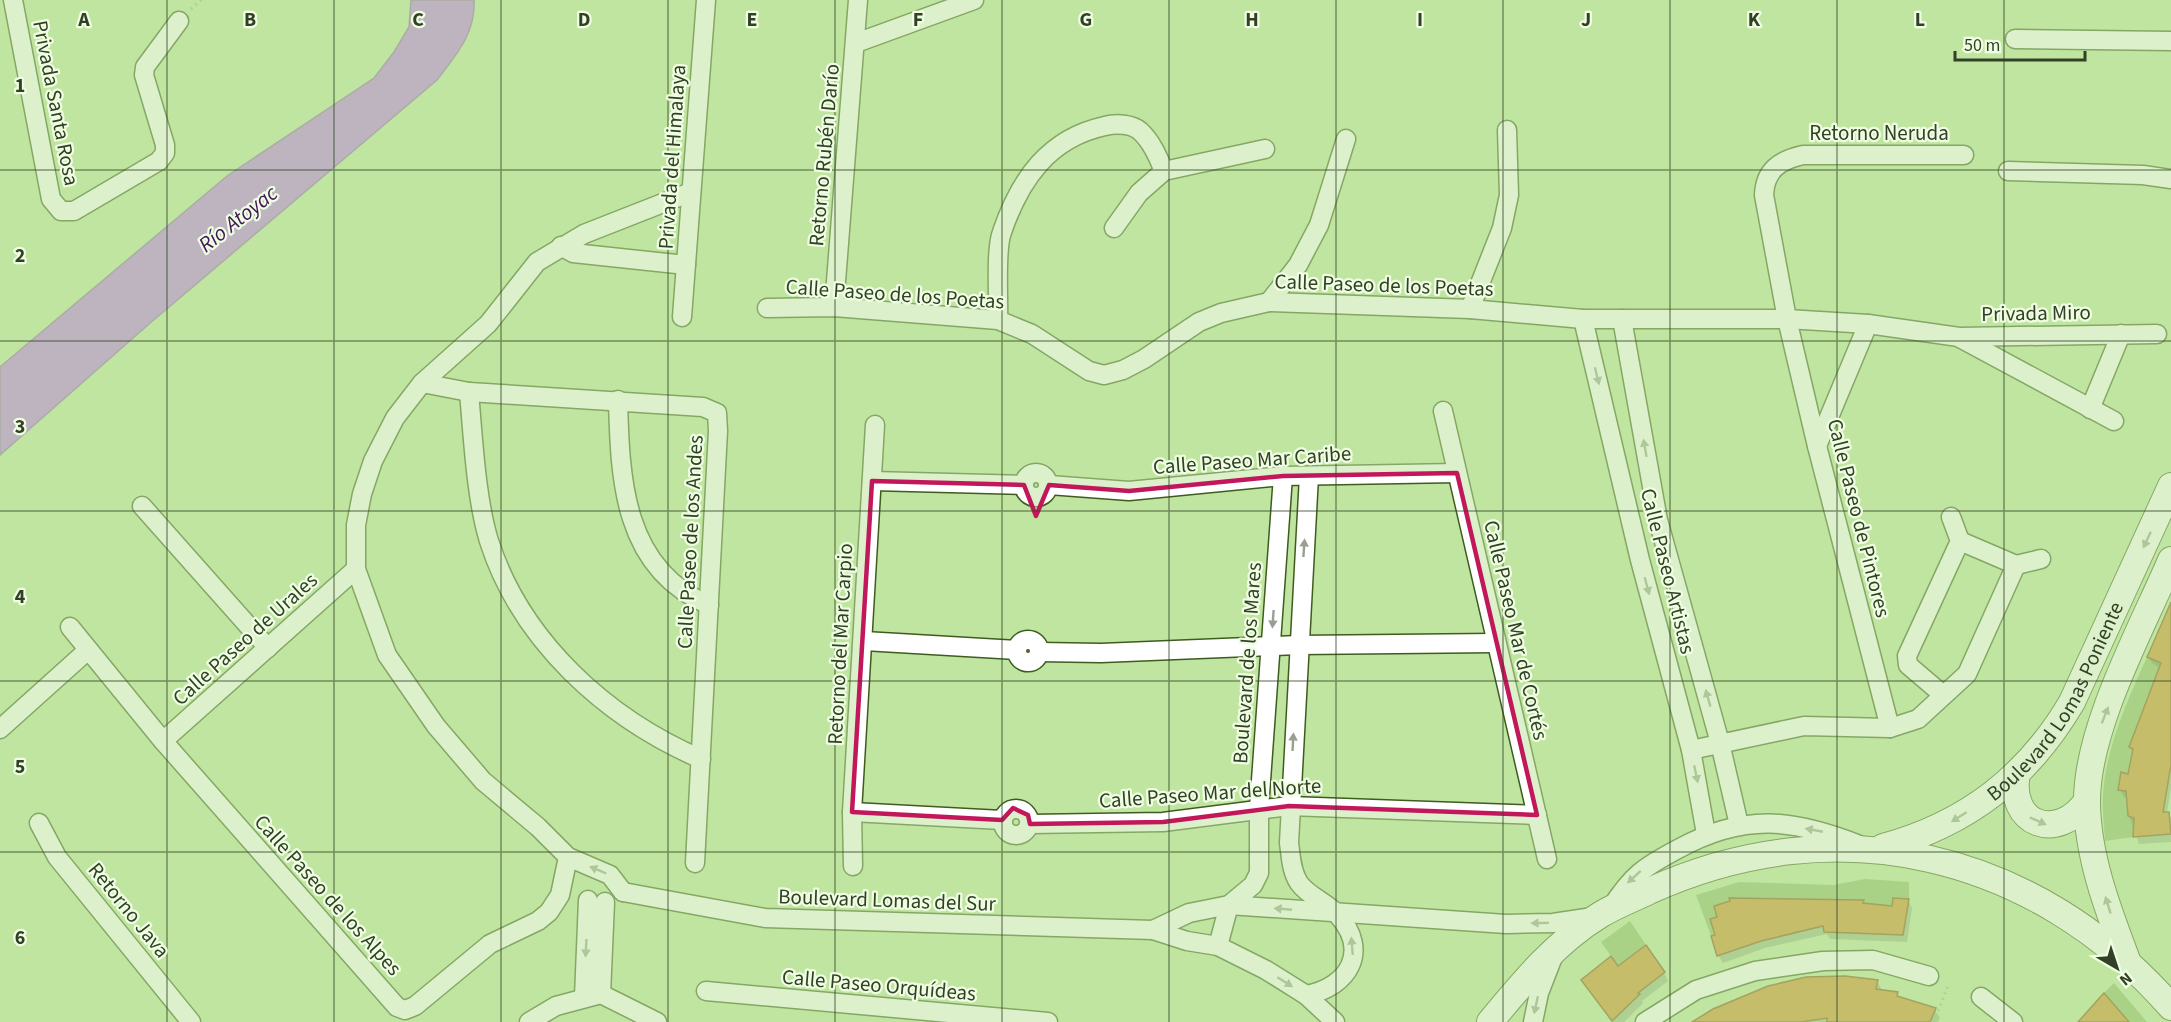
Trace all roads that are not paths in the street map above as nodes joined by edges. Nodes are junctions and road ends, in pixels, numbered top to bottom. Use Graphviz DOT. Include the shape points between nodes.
graph roads {
  1 [pos="13,0"];
  2 [pos="706,0"];
  3 [pos="858,0"];
  4 [pos="974,0"];
  5 [pos="179,21"];
  6 [pos="2015,39"];
  7 [pos="2171,41"];
  8 [pos="856,43"];
  9 [pos="1507,130"];
  10 [pos="1346,139"];
  11 [pos="1265,149"];
  12 [pos="1964,155"];
  13 [pos="1164,171"];
  14 [pos="2007,171"];
  15 [pos="2171,179"];
  16 [pos="691,192"];
  17 [pos="1114,228"];
  18 [pos="561,246"];
  19 [pos="686,265"];
  20 [pos="1269,302"];
  21 [pos="834,307"];
  22 [pos="767,308"];
  23 [pos="1470,309"];
  24 [pos="682,317"];
  25 [pos="1583,319"];
  26 [pos="1622,319"];
  27 [pos="1787,319"];
  28 [pos="998,320"];
  29 [pos="1868,324"];
  30 [pos="2121,334"];
  31 [pos="2157,334"];
  32 [pos="1959,337"];
  33 [pos="422,383"];
  34 [pos="469,392"];
  35 [pos="618,400"];
  36 [pos="2091,409"];
  37 [pos="1443,411"];
  38 [pos="2114,421"];
  39 [pos="875,425"];
  40 [pos="1817,446"];
  41 [pos="1457,473"];
  42 [pos="1283,476"];
  43 [pos="1309,476"];
  44 [pos="872,481"];
  45 [pos="2171,486"];
  46 [pos="142,506"];
  47 [pos="1951,517"];
  48 [pos="1658,520"];
  49 [pos="1634,524"];
  50 [pos="1959,541"];
  51 [pos="1668,555"];
  52 [pos="2041,559"];
  53 [pos="1640,560"];
  54 [pos="2171,560"];
  55 [pos="2016,565"];
  56 [pos="356,570"];
  57 [pos="709,605"];
  58 [pos="69,627"];
  59 [pos="864,641"];
  60 [pos="1495,643"];
  61 [pos="1298,645"];
  62 [pos="1270,647"];
  63 [pos="268,648"];
  64 [pos="88,650"];
  65 [pos="1942,694"];
  66 [pos="1890,728"];
  67 [pos="0,729"];
  68 [pos="163,741"];
  69 [pos="1720,743"];
  70 [pos="1691,750"];
  71 [pos="701,759"];
  72 [pos="2017,773"];
  73 [pos="2087,801"];
  74 [pos="1289,806"];
  75 [pos="1259,808"];
  76 [pos="852,812"];
  77 [pos="1537,815"];
  78 [pos="39,823"];
  79 [pos="1739,825"];
  80 [pos="1706,834"];
  81 [pos="1872,849"];
  82 [pos="568,857"];
  83 [pos="1547,859"];
  84 [pos="695,863"];
  85 [pos="853,867"];
  86 [pos="623,892"];
  87 [pos="560,895"];
  88 [pos="597,901"];
  89 [pos="1229,905"];
  90 [pos="1604,913"];
  91 [pos="1338,914"];
  92 [pos="1153,930"];
  93 [pos="1218,946"];
  94 [pos="1556,950"];
  95 [pos="2135,968"];
  96 [pos="1929,976"];
  97 [pos="2171,988"];
  98 [pos="706,991"];
  99 [pos="1306,995"];
  100 [pos="592,996"];
  101 [pos="1981,997"];
  102 [pos="2171,1007"];
  103 [pos="923,1017"];
  104 [pos="191,1022"];
  105 [pos="529,1022"];
  106 [pos="657,1022"];
  107 [pos="1048,1022"];
  108 [pos="1335,1022"];
  109 [pos="1490,1022"];
  110 [pos="1533,1022"];
  111 [pos="1645,1022"];
  112 [pos="2013,1022"];
  1 -- 5 [label="street, Privada Santa Rosa" via="51,199 61,211 74,211 159,161 165,153 144,75 145,67"];
  2 -- 16 [label="street, Privada del Himalaya"];
  3 -- 8 [label="street, Retorno Rubén Darío"];
  4 -- 8 [label="street, Retorno Rubén Darío"];
  6 -- 7 [label="street"];
  8 -- 21 [label="street, Retorno Rubén Darío"];
  9 -- 23 [label="street" via="1509,195 1502,228"];
  10 -- 20 [label="street" via="1319,225 1298,265"];
  11 -- 13 [label="street"];
  12 -- 27 [label="street, Retorno Neruda" via="1803,155 1786,159 1770,170 1764,195"];
  13 -- 17 [label="street" via="1139,193"];
  13 -- 28 [label="street" via="1151,143 1138,129 1116,123 1082,131 1048,153 1020,189 1001,235"];
  14 -- 15 [label="street"];
  16 -- 18 [label="street"];
  16 -- 19 [label="street, Privada del Himalaya"];
  18 -- 19 [label="street" via="573,253"];
  18 -- 33 [label="street" via="537,262 488,324"];
  19 -- 24 [label="street, Privada del Himalaya"];
  20 -- 23 [label="street, Calle Paseo de los Poetas"];
  20 -- 28 [label="street, Calle Paseo de los Poetas" via="1199,322 1130,367 1104,375 1089,371 1032,334"];
  21 -- 22 [label="street, Calle Paseo de los Poetas"];
  21 -- 28 [label="street, Calle Paseo de los Poetas"];
  23 -- 25 [label="street, Calle Paseo de los Poetas"];
  25 -- 26 [label="street, Calle Paseo de los Poetas"];
  25 -- 49 [label="street, Calle Paseo Artistas, one-way"];
  26 -- 27 [label="street, Calle Paseo de los Poetas"];
  48 -- 26 [label="street, Calle Paseo Artistas, one-way"];
  27 -- 29 [label="street, Calle Paseo de los Poetas"];
  27 -- 40 [label="street, Calle Paseo de Pintores"];
  29 -- 32 [label="street, Calle Paseo de los Poetas"];
  29 -- 40 [label="street"];
  30 -- 31 [label="street, Privada Miro"];
  30 -- 32 [label="street, Privada Miro"];
  30 -- 36 [label="street, Privada Miro"];
  32 -- 36 [label="street, Privada Miro"];
  33 -- 34 [label="street, Calle Paseo de los Andes"];
  33 -- 56 [label="street" via="395,418 372,461 356,525"];
  34 -- 35 [label="street, Calle Paseo de los Andes"];
  34 -- 71 [label="street" via="488,538 516,601 550,649 585,687 626,720"];
  35 -- 57 [label="street" via="620,464 626,505 635,527 659,569 678,587"];
  35 -- 57 [label="street, Calle Paseo de los Andes" via="703,407 717,413"];
  36 -- 38 [label="street, Privada Miro"];
  37 -- 41 [label="street, Calle Paseo Mar de Cortés"];
  39 -- 44 [label="street, Retorno del Mar Carpio"];
  40 -- 66 [label="street, Calle Paseo de Pintores"];
  41 -- 43 [label="street, Calle Paseo Mar Caribe"];
  41 -- 60 [label="street, Calle Paseo Mar de Cortés"];
  42 -- 43 [label="street, Calle Paseo Mar Caribe"];
  42 -- 44 [label="street, Calle Paseo Mar Caribe" via="1129,491 1049,485 1046,494 1036,498 1027,494 1024,485"];
  42 -- 62 [label="street, Boulevard de los Mares, one-way"];
  61 -- 43 [label="street, one-way"];
  44 -- 59 [label="street, Retorno del Mar Carpio"];
  45 -- 72 [label="street, Boulevard Lomas Poniente, one-way" via="2072,702 2055,732"];
  46 -- 63 [label="street"];
  47 -- 50 [label="street"];
  48 -- 49 [label="street"];
  48 -- 51 [label="street, Calle Paseo Artistas"];
  49 -- 53 [label="street, Calle Paseo Artistas"];
  50 -- 55 [label="street"];
  50 -- 65 [label="street" via="1907,656 1908,665"];
  51 -- 53 [label="street"];
  69 -- 51 [label="street, Calle Paseo Artistas, one-way"];
  52 -- 55 [label="street"];
  53 -- 70 [label="street, Calle Paseo Artistas, one-way"];
  73 -- 54 [label="street, Boulevard Lomas Poniente, one-way" via="2103,717"];
  55 -- 65 [label="street" via="1966,674"];
  56 -- 63 [label="street, Calle Paseo de Urales"];
  56 -- 82 [label="street" via="387,655 436,726 483,781"];
  57 -- 71 [label="street, Calle Paseo de los Andes"];
  58 -- 64 [label="street, Calle Paseo de los Alpes"];
  59 -- 62 [label="street" via="1017,650 1027,662 1036,659 1040,652"];
  59 -- 76 [label="street, Retorno del Mar Carpio"];
  60 -- 61 [label="street"];
  60 -- 77 [label="street, Calle Paseo Mar de Cortés"];
  61 -- 62 [label="street"];
  74 -- 61 [label="street, one-way"];
  62 -- 75 [label="street, Boulevard de los Mares"];
  63 -- 68 [label="street, Calle Paseo de Urales"];
  64 -- 67 [label="street"];
  64 -- 68 [label="street, Calle Paseo de los Alpes"];
  65 -- 66 [label="street" via="1918,719"];
  66 -- 69 [label="street" via="1804,726"];
  68 -- 87 [label="street, Calle Paseo de los Alpes" via="397,1007 405,1010 414,1006 490,944 538,921"];
  69 -- 70 [label="street"];
  69 -- 79 [label="street, Calle Paseo Artistas"];
  70 -- 80 [label="street, Calle Paseo Artistas, one-way"];
  71 -- 84 [label="street, Calle Paseo de los Andes"];
  72 -- 73 [label="street, one-way" via="2016,798 2030,819 2046,825 2063,824 2078,815"];
  72 -- 81 [label="street, Boulevard Lomas Poniente, one-way" via="1950,823 1913,839"];
  95 -- 73 [label="street, Boulevard Lomas Poniente, one-way" via="2098,873"];
  74 -- 75 [label="street, Calle Paseo Mar del Norte"];
  74 -- 77 [label="street, Calle Paseo Mar del Norte"];
  74 -- 91 [label="street" via="1289,843 1297,880"];
  75 -- 76 [label="street, Calle Paseo Mar del Norte" via="1163,822 1029,824 1026,832 1018,836 1004,828 1002,820"];
  75 -- 89 [label="street, Boulevard de los Mares" via="1259,873 1253,885"];
  76 -- 85 [label="street, Retorno del Mar Carpio"];
  77 -- 83 [label="street, Calle Paseo Mar de Cortés"];
  78 -- 104 [label="street, Retorno Java" via="57,857"];
  79 -- 80 [label="street"];
  81 -- 79 [label="street, one-way" via="1821,830 1771,823"];
  80 -- 90 [label="street, one-way" via="1646,866"];
  81 -- 90 [label="street" via="1804,849 1739,859 1677,879"];
  81 -- 95 [label="street" via="1930,858 1984,874 2025,892 2084,926"];
  86 -- 82 [label="street, one-way" via="609,875"];
  82 -- 87 [label="street, Calle Paseo de los Alpes"];
  86 -- 88 [label="street"];
  86 -- 92 [label="street, Boulevard Lomas del Sur" via="765,918"];
  87 -- 88 [label="street"];
  88 -- 100 [label="street"];
  91 -- 89 [label="street, Boulevard Lomas del Sur, one-way"];
  89 -- 92 [label="street, Boulevard Lomas del Sur" via="1189,912"];
  89 -- 93 [label="street"];
  90 -- 91 [label="street, Boulevard Lomas del Sur, one-way" via="1553,923 1506,924"];
  90 -- 94 [label="street"];
  99 -- 91 [label="street, one-way" via="1337,985 1350,966 1351,935"];
  92 -- 93 [label="street, Boulevard Lomas del Sur"];
  93 -- 99 [label="street, Boulevard Lomas del Sur, one-way"];
  94 -- 109 [label="street"];
  94 -- 110 [label="street, one-way" via="1539,993"];
  95 -- 97 [label="street"];
  95 -- 102 [label="street"];
  96 -- 111 [label="street" via="1873,960 1823,961 1755,971 1696,990"];
  98 -- 103 [label="street, Calle Paseo Orquídeas"];
  99 -- 108 [label="street, Boulevard Lomas del Sur"];
  100 -- 105 [label="street" via="556,1006"];
  100 -- 106 [label="street"];
  101 -- 112 [label="street"];
  103 -- 107 [label="street, Calle Paseo Orquídeas"];
}
